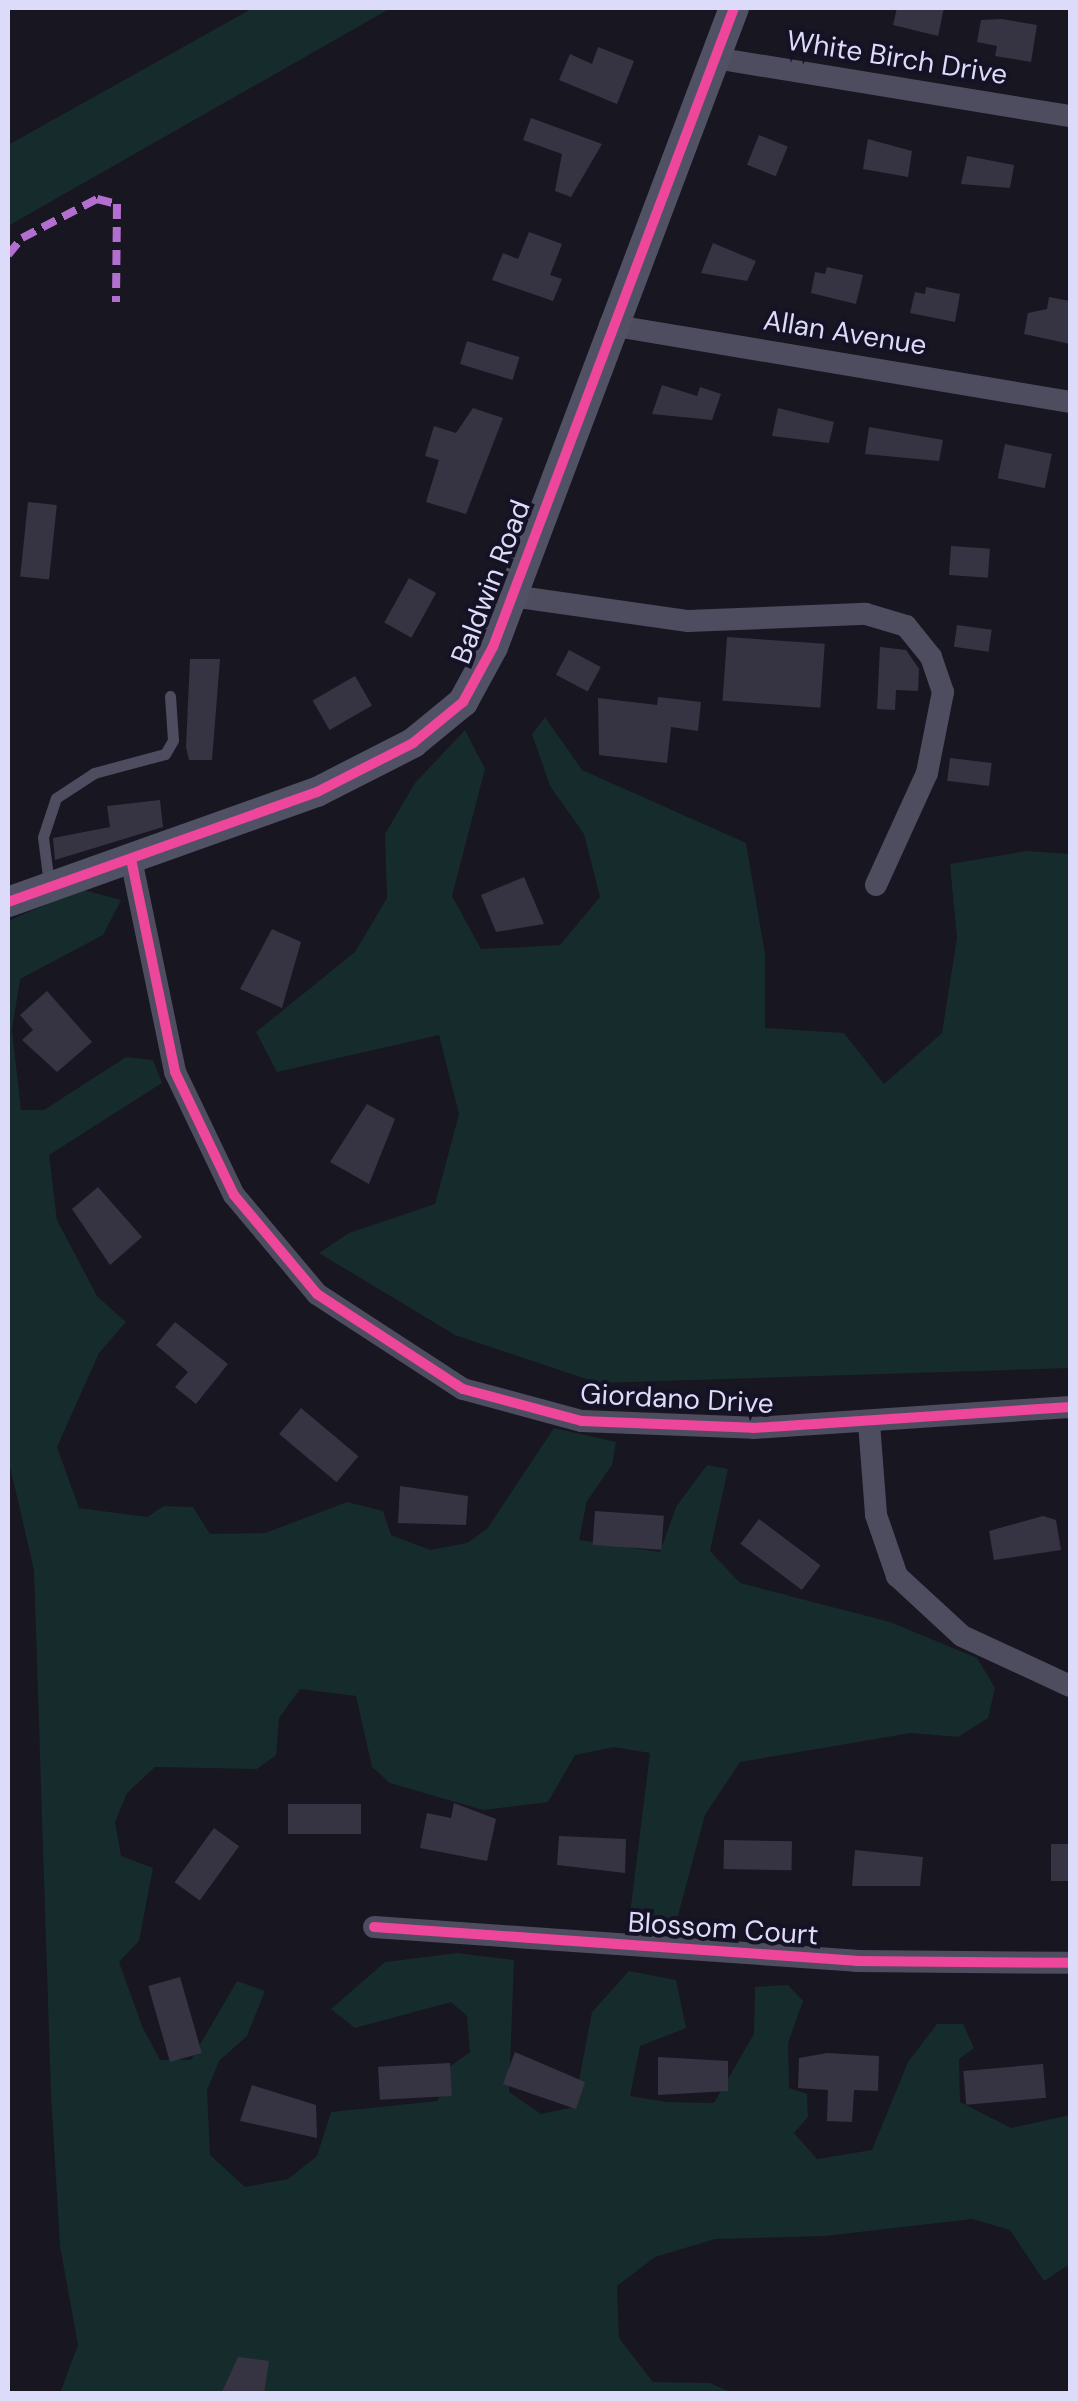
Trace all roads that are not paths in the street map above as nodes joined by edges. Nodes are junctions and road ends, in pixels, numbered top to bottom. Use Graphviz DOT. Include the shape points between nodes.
graph roads {
  1 [pos="734,8"];
  2 [pos="714,58"];
  3 [pos="1070,116"];
  4 [pos="610,326"];
  5 [pos="1070,402"];
  6 [pos="512,596"];
  7 [pos="170,696"];
  8 [pos="131,859"];
  9 [pos="876,885"];
  10 [pos="50,888"];
  11 [pos="8,902"];
  12 [pos="1070,1407"];
  13 [pos="868,1423"];
  14 [pos="1070,1686"];
  15 [pos="374,1927"];
  16 [pos="1070,1963"];
  1 -- 2 [label="street, Baldwin Road"];
  2 -- 3 [label="street, White Birch Drive"];
  2 -- 4 [label="street, Baldwin Road"];
  4 -- 5 [label="street, Allan Avenue"];
  4 -- 6 [label="street, Baldwin Road"];
  6 -- 8 [label="street, Baldwin Road" via="478,680 413,743 317,792"];
  6 -- 9 [label="street" via="688,620 866,614 906,626 930,657 943,692 927,773"];
  7 -- 10 [label="lane" via="173,740 165,754 94,773 56,798 43,837"];
  8 -- 10 [label="street, Baldwin Road"];
  8 -- 13 [label="street, Giordano Drive" via="161,1023 191,1114 234,1195 317,1294 462,1389 582,1421"];
  10 -- 11 [label="street, Baldwin Road"];
  12 -- 13 [label="street, Giordano Drive"];
  13 -- 14 [label="street" via="876,1515 897,1576 962,1636"];
  15 -- 16 [label="street, Blossom Court" via="856,1961"];
}
